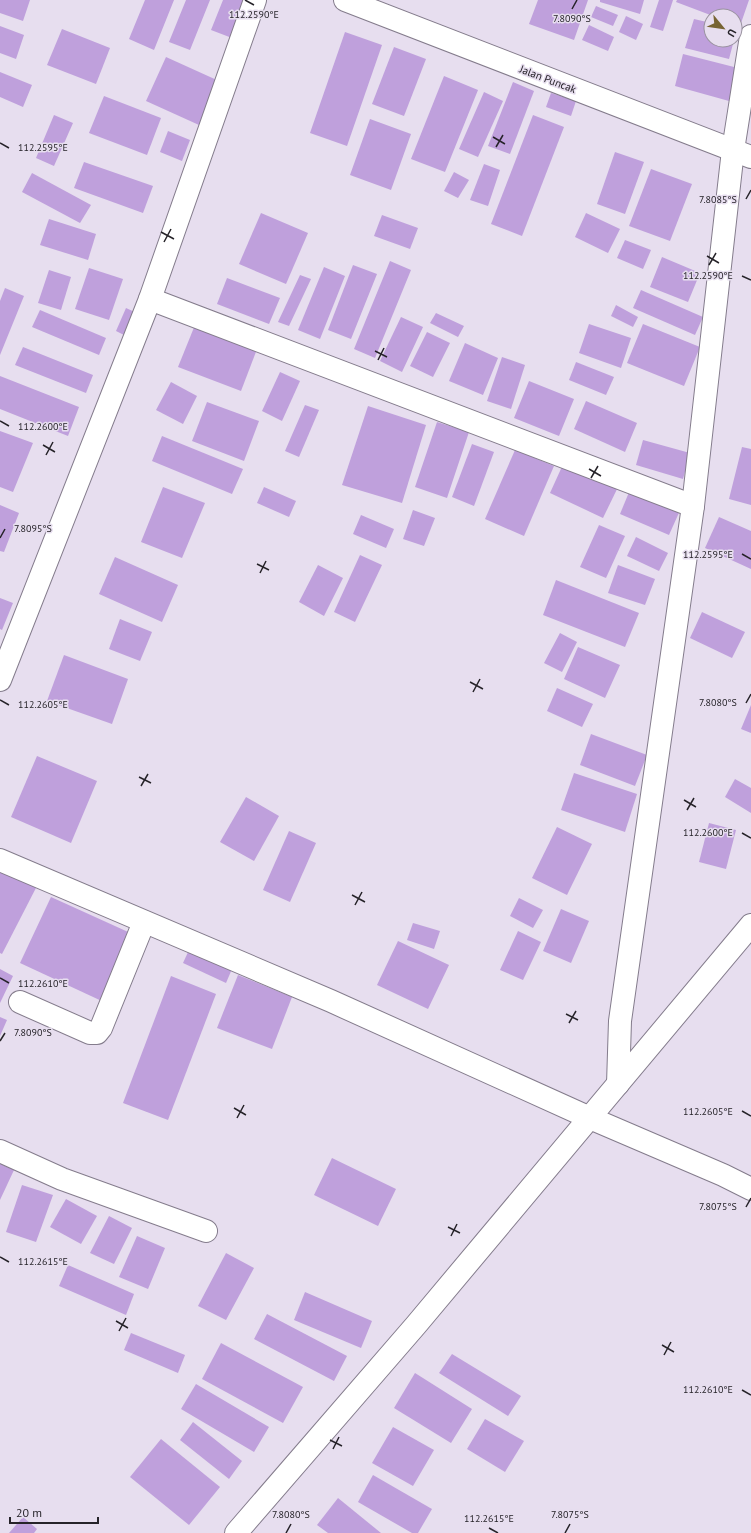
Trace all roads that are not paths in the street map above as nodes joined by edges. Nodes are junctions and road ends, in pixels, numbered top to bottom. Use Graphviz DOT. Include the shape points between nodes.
graph roads {
  1 [pos="254,0"];
  2 [pos="345,0"];
  3 [pos="751,36"];
  4 [pos="742,154"];
  5 [pos="150,299"];
  6 [pos="693,506"];
  7 [pos="0,680"];
  8 [pos="0,860"];
  9 [pos="144,922"];
  10 [pos="751,925"];
  11 [pos="20,1002"];
  12 [pos="618,1084"];
  13 [pos="590,1118"];
  14 [pos="0,1152"];
  15 [pos="751,1189"];
  16 [pos="206,1231"];
  17 [pos="236,1533"];
  1 -- 5 [label="street"];
  2 -- 4 [label="street, Jalan Puncak"];
  3 -- 4 [label="street"];
  4 -- 6 [label="street"];
  5 -- 6 [label="street"];
  5 -- 7 [label="street"];
  6 -- 12 [label="street" via="620,1021"];
  8 -- 9 [label="street"];
  9 -- 11 [label="street" via="97,1033 90,1033"];
  9 -- 13 [label="street" via="331,1001"];
  10 -- 12 [label="street"];
  12 -- 13 [label="street"];
  13 -- 15 [label="street"];
  13 -- 17 [label="street"];
  14 -- 16 [label="street" via="62,1179"];
}
